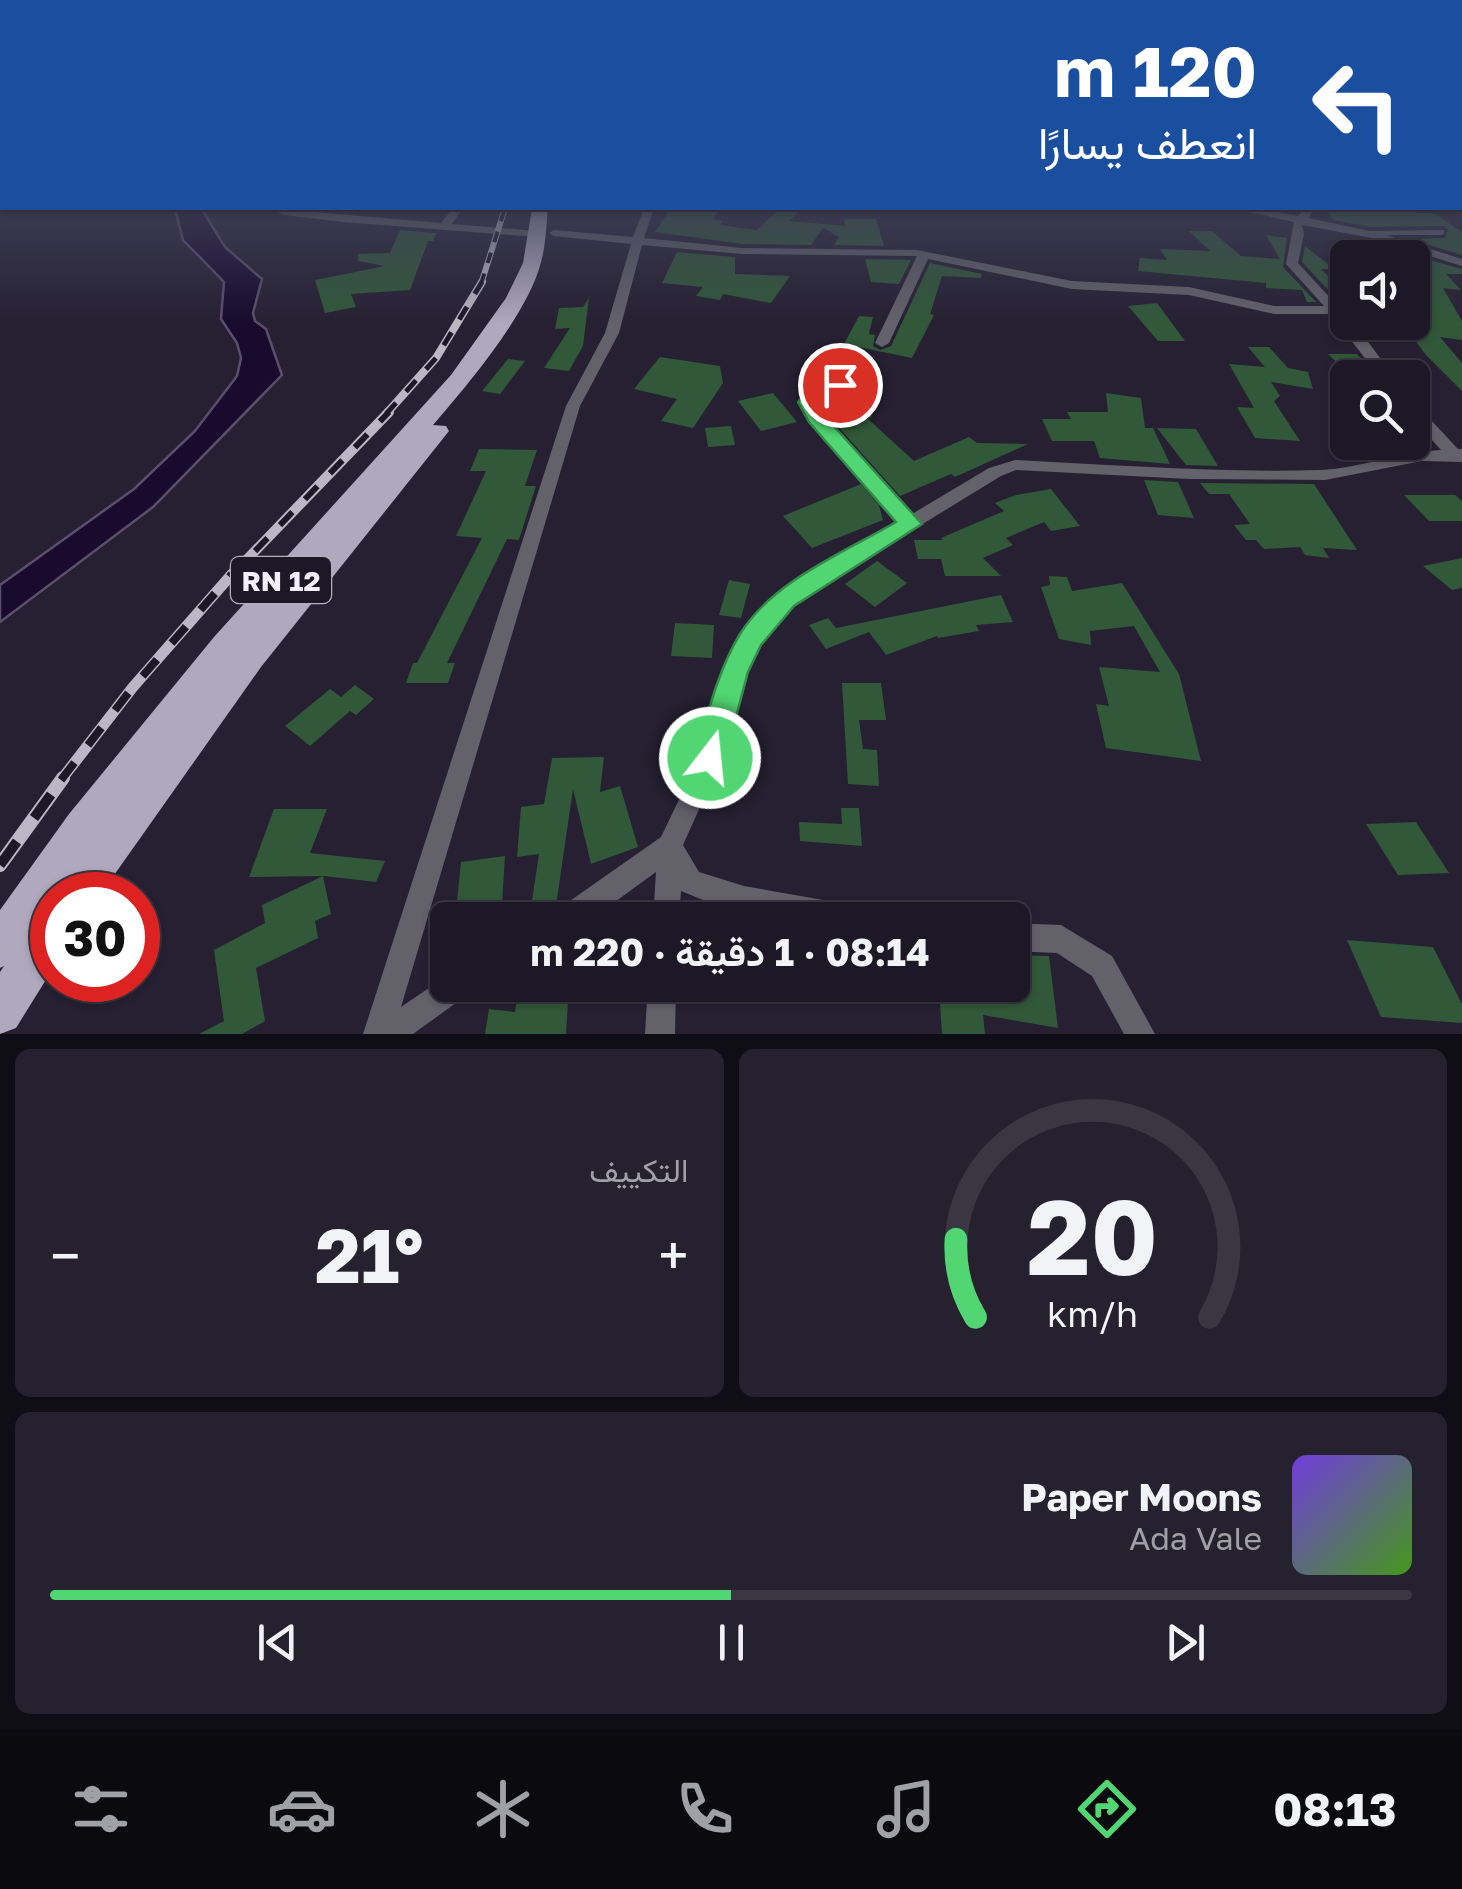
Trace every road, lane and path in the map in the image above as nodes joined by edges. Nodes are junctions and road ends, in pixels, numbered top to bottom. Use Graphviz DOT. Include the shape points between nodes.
graph roads {
  1 [pos="544,227"];
  2 [pos="547,227"];
  3 [pos="583,227"];
  4 [pos="643,227"];
  5 [pos="1299,227"];
  6 [pos="1331,227"];
  7 [pos="1440,232"];
  8 [pos="1360,233"];
  9 [pos="639,238"];
  10 [pos="924,254"];
  11 [pos="1462,263"];
  12 [pos="1330,308"];
  13 [pos="1330,310"];
  14 [pos="882,343"];
  15 [pos="840,385"];
  16 [pos="1430,427"];
  17 [pos="1458,456"];
  18 [pos="910,524"];
  19 [pos="670,846"];
  20 [pos="91,872"];
  21 [pos="592,902"];
  22 [pos="667,902"];
  23 [pos="761,902"];
  24 [pos="1030,938"];
  25 [pos="0,946"];
  26 [pos="30,965"];
  27 [pos="434,1002"];
  28 [pos="661,1002"];
  29 [pos="0,1012"];
  30 [pos="378,1034"];
  31 [pos="388,1034"];
  32 [pos="660,1034"];
  33 [pos="1140,1034"];
  1 -- 25 [label="highway, RN 12" via="516,300 460,380 224,646"];
  2 -- 20 [label="highway, RN 12" via="551,254 503,350 308,581"];
  3 -- 9 [label="street"];
  4 -- 9 [label="street"];
  5 -- 12 [label="street" via="1292,264"];
  6 -- 8 [label="street"];
  7 -- 8 [label="street"];
  8 -- 11 [label="street"];
  9 -- 10 [label="street" via="742,251"];
  9 -- 30 [label="street" via="612,333 573,406"];
  10 -- 13 [label="street" via="1072,286 1189,291 1274,310"];
  10 -- 14 [label="street"];
  15 -- 18 [label="street" via="818,388 808,402 816,418"];
  16 -- 17 [label="street"];
  17 -- 18 [label="street" via="1325,475 1015,465"];
  18 -- 19 [label="street" via="786,599 750,639 710,758"];
  19 -- 21 [label="street"];
  19 -- 22 [label="street"];
  19 -- 23 [label="street" via="690,882"];
  24 -- 33 [label="street" via="1061,939 1102,966"];
  26 -- 29 [label="highway"];
  27 -- 31 [label="street"];
  28 -- 32 [label="street"];
}
